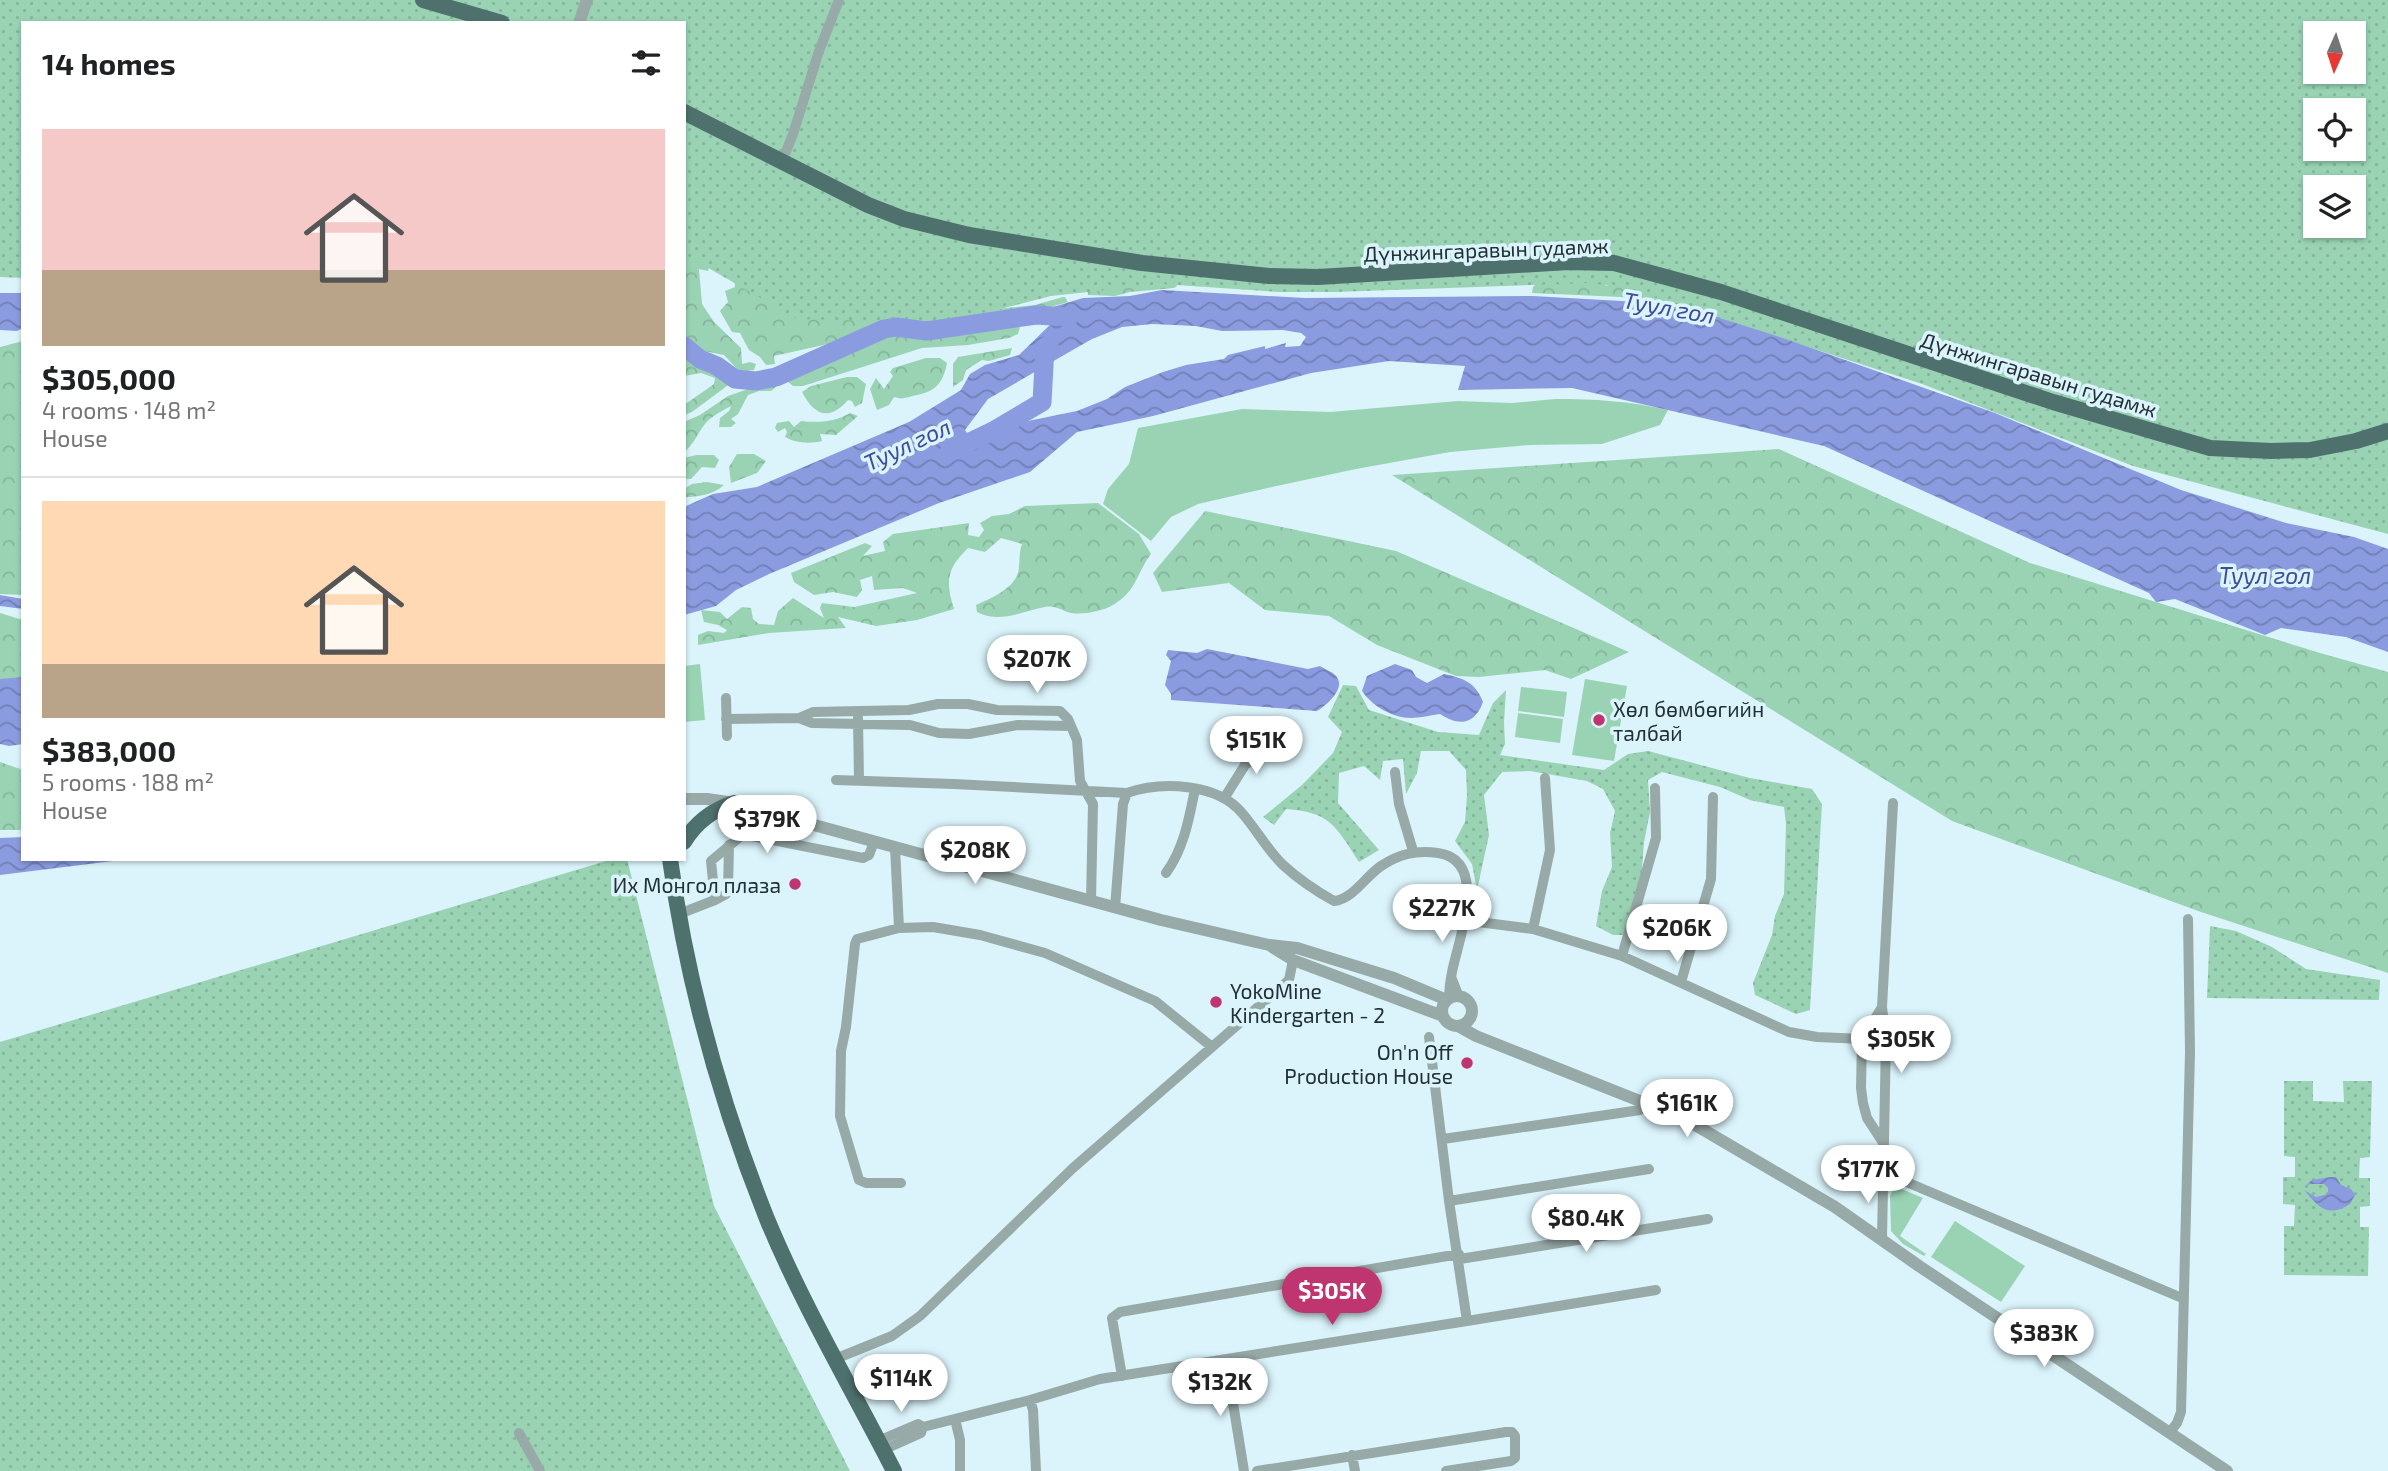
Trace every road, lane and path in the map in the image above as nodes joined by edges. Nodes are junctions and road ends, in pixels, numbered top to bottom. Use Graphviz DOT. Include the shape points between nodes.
graph roads {
  1 [pos="423,0"];
  2 [pos="587,0"];
  3 [pos="839,0"];
  4 [pos="495,21"];
  5 [pos="580,21"];
  6 [pos="686,113"];
  7 [pos="782,162"];
  8 [pos="2388,431"];
  9 [pos="726,698"];
  10 [pos="858,711"];
  11 [pos="799,718"];
  12 [pos="726,719"];
  13 [pos="858,724"];
  14 [pos="1071,726"];
  15 [pos="727,736"];
  16 [pos="1276,743"];
  17 [pos="1395,772"];
  18 [pos="1545,778"];
  19 [pos="836,780"];
  20 [pos="859,781"];
  21 [pos="1655,788"];
  22 [pos="1195,789"];
  23 [pos="1086,792"];
  24 [pos="1127,793"];
  25 [pos="1225,797"];
  26 [pos="1713,797"];
  27 [pos="686,799"];
  28 [pos="734,803"];
  29 [pos="1893,803"];
  30 [pos="686,840"];
  31 [pos="874,842"];
  32 [pos="729,845"];
  33 [pos="895,847"];
  34 [pos="1413,851"];
  35 [pos="673,864"];
  36 [pos="1166,873"];
  37 [pos="715,900"];
  38 [pos="1091,901"];
  39 [pos="1115,908"];
  40 [pos="679,914"];
  41 [pos="2188,919"];
  42 [pos="1463,920"];
  43 [pos="899,928"];
  44 [pos="1533,929"];
  45 [pos="1269,945"];
  46 [pos="1622,956"];
  47 [pos="1293,960"];
  48 [pos="1681,982"];
  49 [pos="1452,999"];
  50 [pos="1882,1007"];
  51 [pos="1443,1016"];
  52 [pos="1471,1016"];
  53 [pos="1458,1026"];
  54 [pos="1429,1037"];
  55 [pos="1862,1040"];
  56 [pos="1886,1040"];
  57 [pos="1492,1041"];
  58 [pos="1212,1048"];
  59 [pos="1640,1110"];
  60 [pos="1443,1139"];
  61 [pos="1884,1145"];
  62 [pos="1649,1169"];
  63 [pos="1885,1173"];
  64 [pos="901,1183"];
  65 [pos="1449,1201"];
  66 [pos="1708,1219"];
  67 [pos="1882,1238"];
  68 [pos="1459,1257"];
  69 [pos="1656,1290"];
  70 [pos="2182,1298"];
  71 [pos="1467,1321"];
  72 [pos="835,1359"];
  73 [pos="1226,1360"];
  74 [pos="1122,1376"];
  75 [pos="1030,1400"];
  76 [pos="955,1419"];
  77 [pos="2170,1432"];
  78 [pos="519,1433"];
  79 [pos="881,1445"];
  80 [pos="1352,1455"];
  81 [pos="540,1471"];
  82 [pos="894,1471"];
  83 [pos="960,1471"];
  84 [pos="1036,1471"];
  85 [pos="1244,1471"];
  86 [pos="1257,1471"];
  87 [pos="1355,1471"];
  88 [pos="1446,1471"];
  89 [pos="2227,1471"];
  1 -- 4 [label="main road"];
  2 -- 5 [label="street"];
  3 -- 7 [label="street"];
  6 -- 7 [label="main road, Дүнжингаравын гудамж"];
  7 -- 8 [label="main road, Дүнжингаравын гудамж" via="868,205 921,223 1142,263 1318,277 1614,263 1730,295 1990,382 2210,448 2310,450"];
  9 -- 12 [label="street"];
  10 -- 11 [label="street" via="813,712"];
  10 -- 13 [label="street"];
  10 -- 14 [label="street" via="968,704 997,710 1060,711"];
  11 -- 12 [label="street"];
  11 -- 13 [label="street" via="812,723"];
  12 -- 15 [label="street"];
  13 -- 14 [label="street" via="910,725 939,733 1018,725"];
  13 -- 20 [label="street"];
  14 -- 23 [label="street"];
  16 -- 25 [label="street" via="1245,765"];
  17 -- 34 [label="street"];
  18 -- 44 [label="street" via="1550,850"];
  19 -- 20 [label="street"];
  20 -- 23 [label="street"];
  21 -- 46 [label="street" via="1656,838"];
  22 -- 24 [label="street" via="1145,787"];
  22 -- 25 [label="street"];
  22 -- 36 [label="street" via="1188,826"];
  23 -- 24 [label="street"];
  23 -- 38 [label="street" via="1093,804"];
  24 -- 39 [label="street"];
  25 -- 34 [label="street" via="1281,863 1334,901 1346,897 1380,866"];
  26 -- 48 [label="street" via="1711,880"];
  27 -- 28 [label="street"];
  28 -- 30 [label="main road" via="704,818"];
  28 -- 31 [label="street"];
  29 -- 50 [label="street"];
  31 -- 32 [label="street" via="865,858 747,835"];
  31 -- 33 [label="street"];
  32 -- 37 [label="street" via="728,890"];
  32 -- 37 [label="street" via="710,863"];
  33 -- 38 [label="street"];
  33 -- 43 [label="street"];
  34 -- 42 [label="street" via="1447,854 1461,868 1468,887"];
  35 -- 40 [label="main road"];
  37 -- 40 [label="street"];
  38 -- 39 [label="street"];
  39 -- 45 [label="street"];
  40 -- 72 [label="main road" via="705,1027 741,1148 773,1232"];
  41 -- 70 [label="street" via="2190,1065"];
  42 -- 44 [label="street"];
  42 -- 49 [label="street" via="1451,975"];
  43 -- 58 [label="street" via="933,927 980,935 1045,953 1155,1001"];
  43 -- 64 [label="street" via="863,936 855,944 841,1051 840,1116 859,1180"];
  44 -- 46 [label="street"];
  45 -- 47 [label="street"];
  45 -- 49 [label="street" via="1297,948"];
  46 -- 48 [label="street"];
  47 -- 51 [label="street"];
  47 -- 58 [label="street" via="1289,980"];
  48 -- 55 [label="street" via="1789,1032"];
  49 -- 51 [label="street" via="1443,1007"];
  49 -- 52 [label="street" via="1470,1005"];
  50 -- 55 [label="street"];
  50 -- 56 [label="street"];
  51 -- 53 [label="street"];
  52 -- 53 [label="street"];
  52 -- 57 [label="street"];
  53 -- 57 [label="street"];
  54 -- 60 [label="street"];
  55 -- 56 [label="street"];
  55 -- 61 [label="street" via="1861,1088 1867,1118"];
  56 -- 61 [label="street"];
  57 -- 67 [label="street" via="1685,1119"];
  58 -- 72 [label="street" via="1073,1168 920,1316 892,1336"];
  59 -- 60 [label="street"];
  60 -- 65 [label="street"];
  61 -- 63 [label="street"];
  62 -- 65 [label="street"];
  63 -- 67 [label="street"];
  63 -- 70 [label="street"];
  65 -- 68 [label="street"];
  66 -- 68 [label="street"];
  67 -- 77 [label="street"];
  68 -- 71 [label="street"];
  68 -- 74 [label="street" via="1120,1312 1112,1318"];
  69 -- 71 [label="street"];
  70 -- 77 [label="street" via="2180,1412"];
  71 -- 73 [label="street"];
  72 -- 79 [label="main road"];
  73 -- 74 [label="street"];
  73 -- 85 [label="street"];
  74 -- 75 [label="street"];
  75 -- 76 [label="street"];
  75 -- 84 [label="street"];
  76 -- 79 [label="street"];
  76 -- 83 [label="street"];
  77 -- 89 [label="street"];
  78 -- 81 [label="street"];
  79 -- 82 [label="main road"];
  80 -- 86 [label="street"];
  80 -- 87 [label="street"];
  80 -- 88 [label="street" via="1506,1432 1515,1436 1511,1461"];
}
